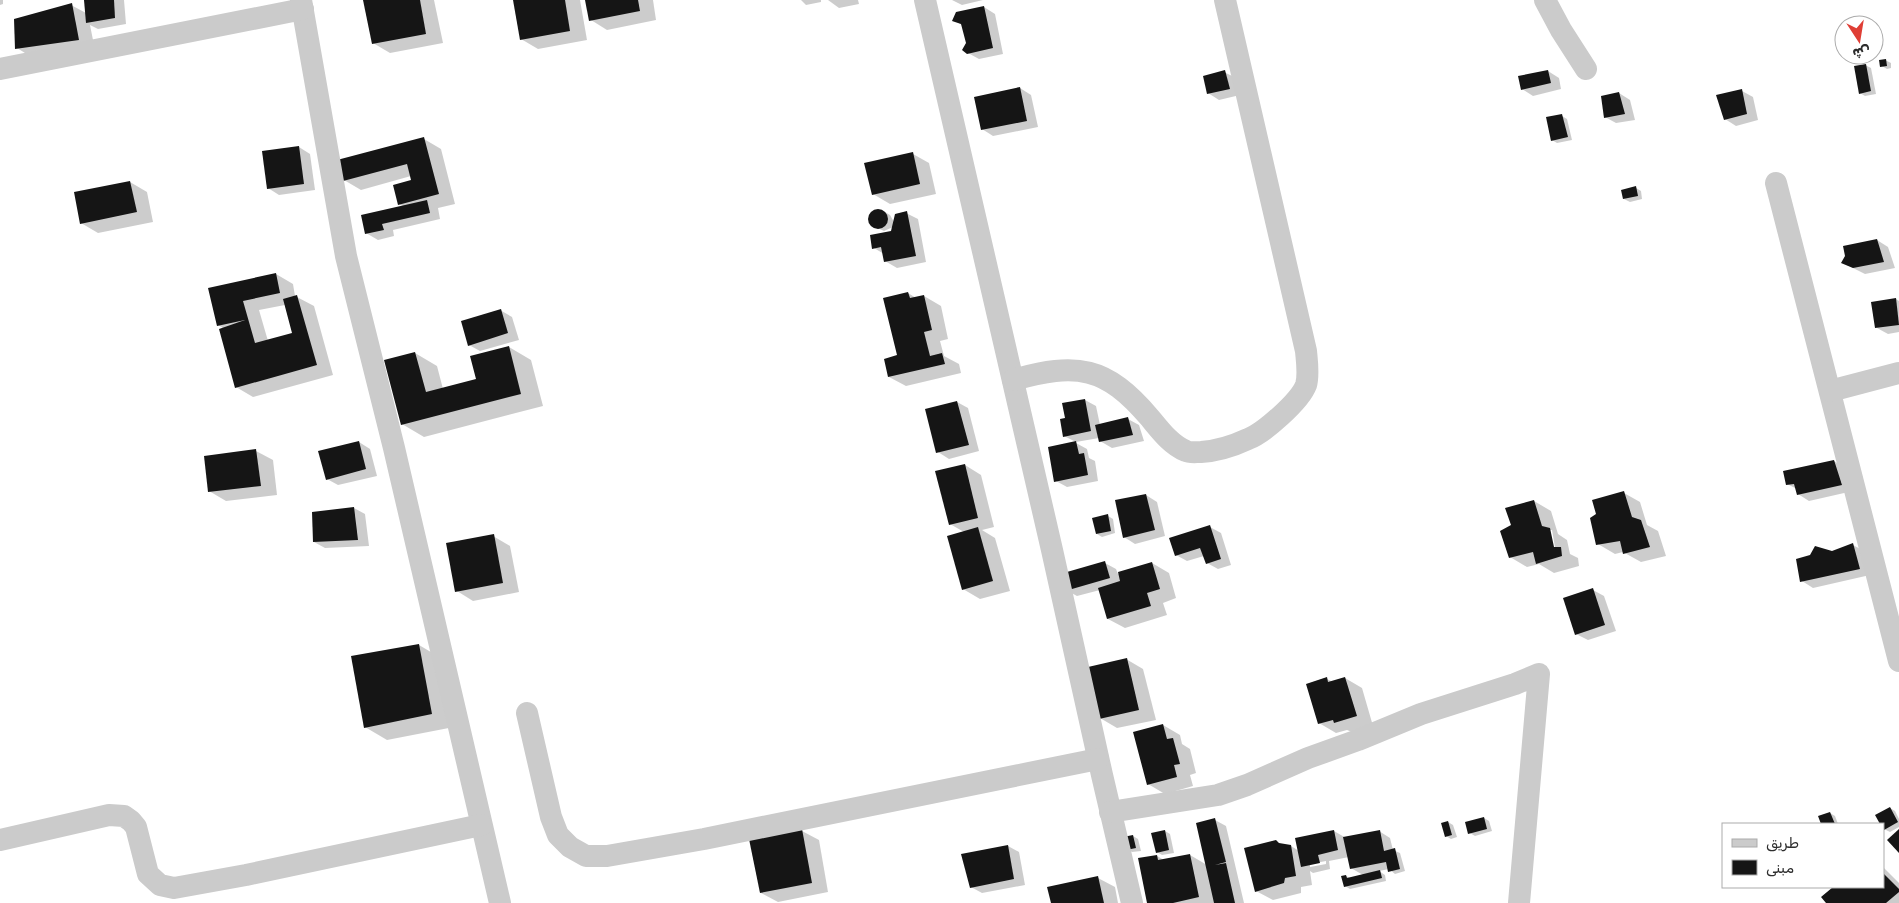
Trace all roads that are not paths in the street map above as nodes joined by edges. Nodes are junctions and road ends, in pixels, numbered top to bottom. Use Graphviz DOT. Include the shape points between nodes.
graph roads {
  1 [pos="925,0"];
  2 [pos="1225,0"];
  3 [pos="1545,0"];
  4 [pos="302,5"];
  5 [pos="0,69"];
  6 [pos="1586,69"];
  7 [pos="1776,182"];
  8 [pos="1899,373"];
  9 [pos="1013,380"];
  10 [pos="1830,391"];
  11 [pos="1891,592"];
  12 [pos="1899,662"];
  13 [pos="527,713"];
  14 [pos="1098,759"];
  15 [pos="1110,812"];
  16 [pos="481,825"];
  17 [pos="0,840"];
  18 [pos="500,903"];
  19 [pos="1132,903"];
  20 [pos="1519,903"];
  1 -- 9 [label="street"];
  2 -- 9 [label="street" via="1306,351 1305,386 1292,405 1250,439 1215,451 1188,452 1174,444 1129,394 1111,381 1079,370 1053,371"];
  3 -- 6 [label="street"];
  4 -- 5 [label="street"];
  4 -- 16 [label="street" via="346,256"];
  7 -- 10 [label="street"];
  8 -- 10 [label="street"];
  9 -- 14 [label="street"];
  10 -- 11 [label="street"];
  11 -- 12 [label="street"];
  13 -- 14 [label="street" via="558,835 586,856 607,856 704,839"];
  14 -- 15 [label="street"];
  15 -- 19 [label="street"];
  15 -- 20 [label="street" via="1218,795 1421,714 1539,674"];
  16 -- 17 [label="street" via="174,888 160,885 148,874 136,827 124,816 109,815"];
  16 -- 18 [label="street"];
}
